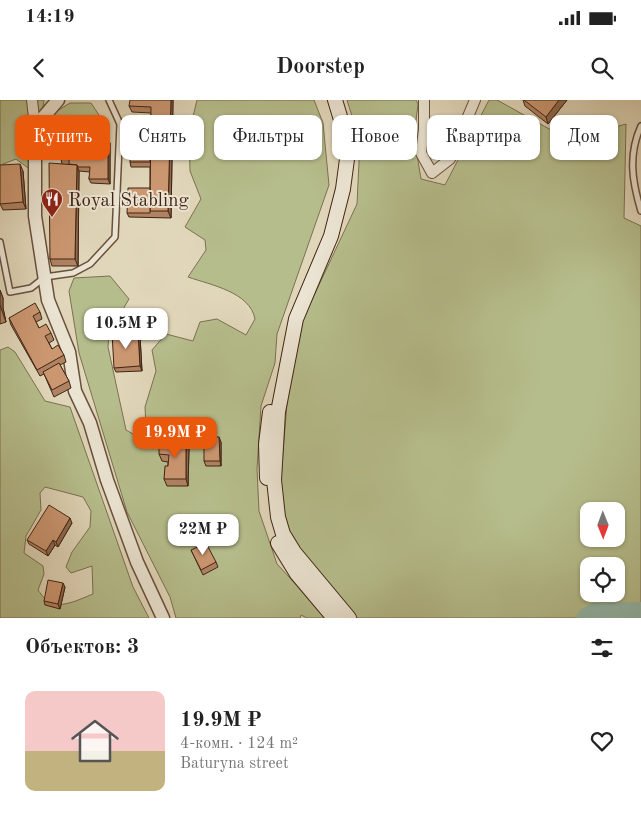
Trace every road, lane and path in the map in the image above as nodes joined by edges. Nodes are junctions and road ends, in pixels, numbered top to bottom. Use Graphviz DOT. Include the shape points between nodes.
graph roads {
  1 [pos="32,100"];
  2 [pos="58,100"];
  3 [pos="109,100"];
  4 [pos="328,100"];
  5 [pos="335,100"];
  6 [pos="424,100"];
  7 [pos="475,100"];
  8 [pos="34,115"];
  9 [pos="45,115"];
  10 [pos="641,126"];
  11 [pos="35,160"];
  12 [pos="641,211"];
  13 [pos="0,242"];
  14 [pos="45,278"];
  15 [pos="163,618"];
  16 [pos="334,618"];
  17 [pos="349,618"];
  1 -- 8 [label="street"];
  2 -- 9 [label="street"];
  3 -- 14 [label="lane" via="120,124 115,237 90,264 73,273"];
  4 -- 16 [label="main road" via="336,123 340,173 330,217 291,314 271,401 266,444 267,496 274,537 297,574"];
  5 -- 17 [label="main road" via="345,133 343,189 331,236 296,319 278,412 274,480 283,534"];
  6 -- 7 [label="street" via="421,154 432,173 450,159"];
  10 -- 12 [label="lane" via="635,140 632,175"];
  11 -- 14 [label="street" via="35,216"];
  13 -- 14 [label="lane" via="10,292 31,288"];
  14 -- 15 [label="street" via="48,300 69,352 75,390 90,423 137,562"];
}
